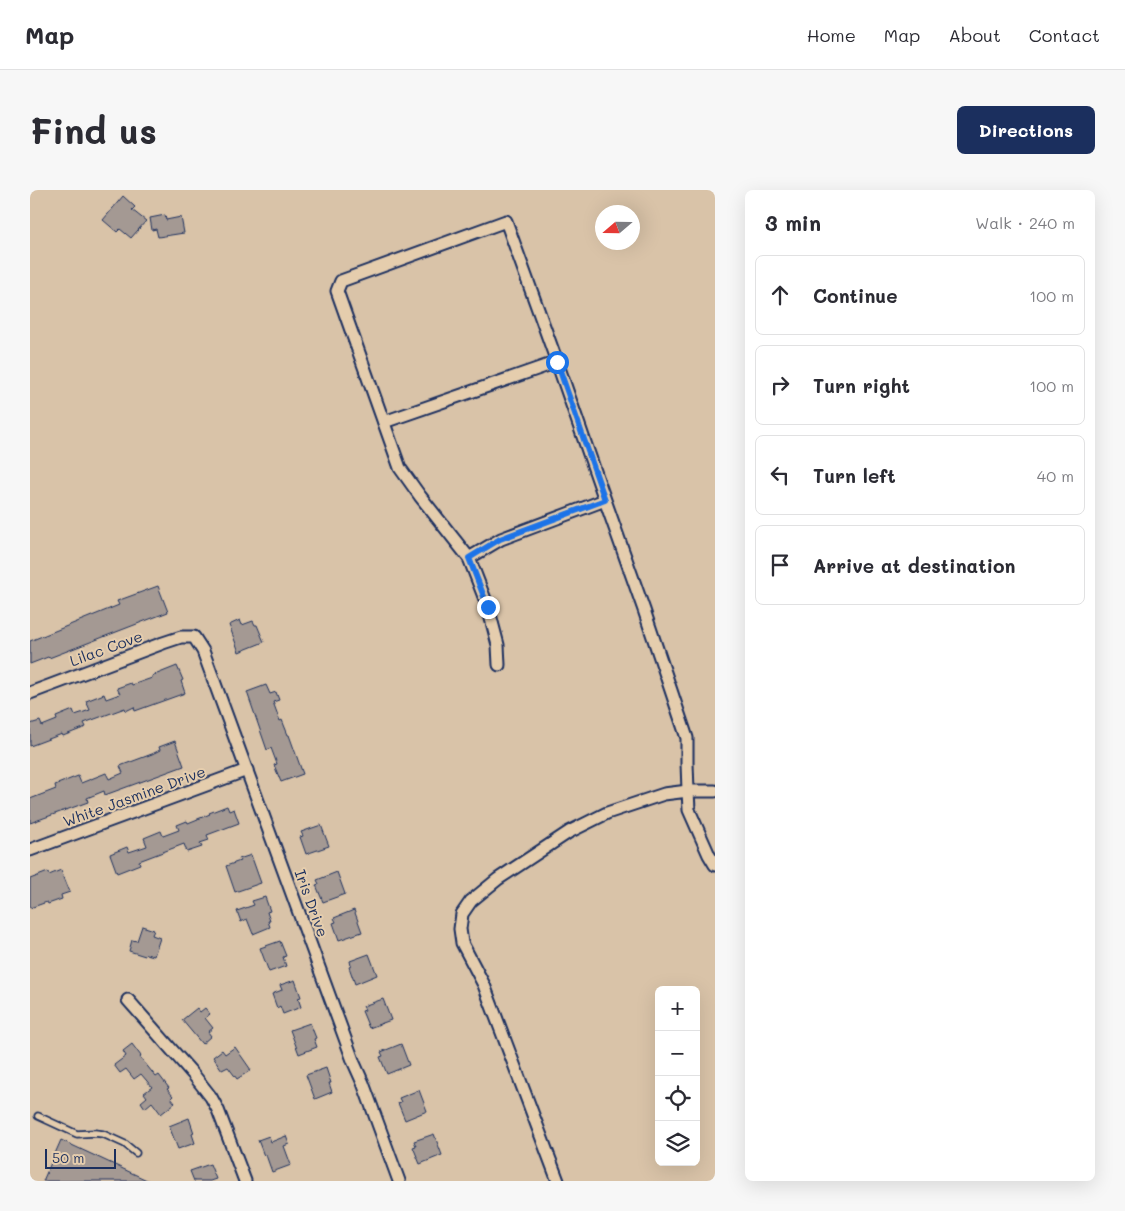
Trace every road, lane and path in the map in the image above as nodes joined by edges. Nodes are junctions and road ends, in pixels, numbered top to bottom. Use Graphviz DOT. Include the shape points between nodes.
graph roads {
  1 [pos="557,362"];
  2 [pos="384,422"];
  3 [pos="605,500"];
  4 [pos="469,558"];
  5 [pos="194,637"];
  6 [pos="499,665"];
  7 [pos="30,693"];
  8 [pos="248,770"];
  9 [pos="688,791"];
  10 [pos="715,791"];
  11 [pos="30,850"];
  12 [pos="715,865"];
  13 [pos="128,1000"];
  14 [pos="38,1116"];
  15 [pos="136,1154"];
  16 [pos="245,1181"];
  17 [pos="399,1181"];
  18 [pos="558,1181"];
  1 -- 2 [label="street"];
  1 -- 2 [label="street" via="506,221 341,281 337,291"];
  1 -- 3 [label="street"];
  2 -- 4 [label="street" via="400,468"];
  3 -- 4 [label="street" via="500,539"];
  3 -- 9 [label="street" via="687,738"];
  4 -- 6 [label="street" via="488,607 498,645"];
  5 -- 7 [label="street, Lilac Cove" via="163,643"];
  5 -- 8 [label="street, Iris Drive" via="203,651"];
  8 -- 11 [label="street, White Jasmine Drive"];
  8 -- 17 [label="street, Iris Drive"];
  9 -- 10 [label="street"];
  9 -- 12 [label="street" via="689,810"];
  9 -- 18 [label="street" via="664,794 607,813 569,832 470,901 462,914 462,944 484,985"];
  13 -- 16 [label="street" via="211,1097"];
  14 -- 15 [label="lane" via="78,1134 103,1134 125,1144"];
}
